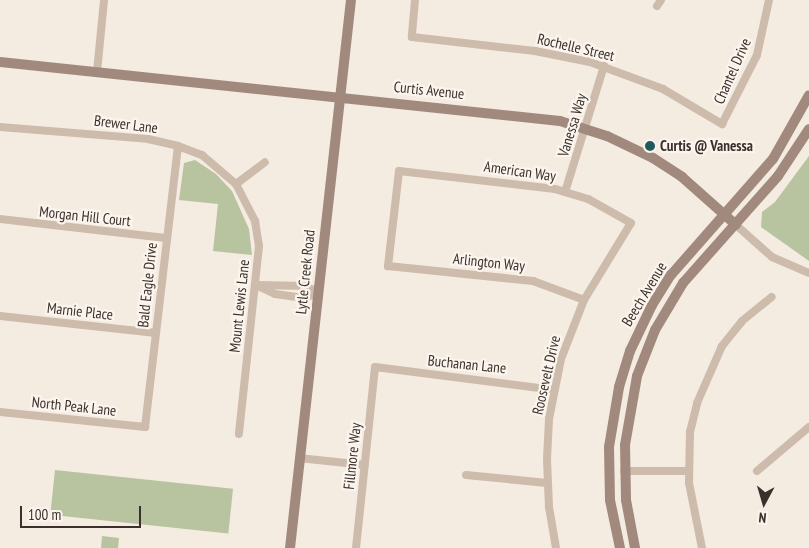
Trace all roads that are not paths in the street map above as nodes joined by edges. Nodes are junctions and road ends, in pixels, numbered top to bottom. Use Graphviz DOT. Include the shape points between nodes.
graph roads {
  1 [pos="104,0"];
  2 [pos="350,0"];
  3 [pos="415,0"];
  4 [pos="769,0"];
  5 [pos="0,62"];
  6 [pos="604,66"];
  7 [pos="97,72"];
  8 [pos="809,95"];
  9 [pos="339,96"];
  10 [pos="722,124"];
  11 [pos="0,127"];
  12 [pos="585,128"];
  13 [pos="809,130"];
  14 [pos="178,146"];
  15 [pos="265,162"];
  16 [pos="236,184"];
  17 [pos="565,192"];
  18 [pos="724,214"];
  19 [pos="0,220"];
  20 [pos="631,223"];
  21 [pos="736,225"];
  22 [pos="166,238"];
  23 [pos="388,266"];
  24 [pos="809,274"];
  25 [pos="256,285"];
  26 [pos="318,293"];
  27 [pos="772,297"];
  28 [pos="584,300"];
  29 [pos="0,316"];
  30 [pos="156,333"];
  31 [pos="375,368"];
  32 [pos="555,390"];
  33 [pos="0,412"];
  34 [pos="145,427"];
  35 [pos="809,427"];
  36 [pos="239,434"];
  37 [pos="299,458"];
  38 [pos="365,465"];
  39 [pos="624,470"];
  40 [pos="689,471"];
  41 [pos="757,472"];
  42 [pos="466,475"];
  43 [pos="547,482"];
  44 [pos="290,548"];
  45 [pos="356,548"];
  46 [pos="556,548"];
  47 [pos="620,548"];
  48 [pos="636,548"];
  49 [pos="702,548"];
  1 -- 7 [label="street"];
  2 -- 9 [label="street, Lytle Creek Road"];
  3 -- 6 [label="street, Rochelle Street" via="412,37 550,53"];
  4 -- 10 [label="street, Chantel Drive" via="756,55"];
  5 -- 7 [label="street, Curtis Avenue"];
  6 -- 10 [label="street, Rochelle Street" via="664,89"];
  6 -- 12 [label="street, Vanessa Way"];
  7 -- 9 [label="street, Curtis Avenue"];
  8 -- 18 [label="street, Beech Avenue" via="773,159"];
  9 -- 12 [label="street, Curtis Avenue" via="546,119"];
  9 -- 26 [label="street, Lytle Creek Road"];
  11 -- 14 [label="street, Brewer Lane" via="148,139"];
  12 -- 17 [label="street, Vanessa Way"];
  12 -- 18 [label="street, Curtis Avenue" via="624,143 660,163"];
  13 -- 21 [label="street, Beech Avenue" via="778,176"];
  14 -- 16 [label="street, Brewer Lane" via="202,155"];
  14 -- 22 [label="street, Bald Eagle Drive"];
  15 -- 16 [label="street"];
  16 -- 25 [label="street, Mount Lewis Lane" via="248,203 258,233"];
  17 -- 20 [label="street, American Way" via="602,206"];
  17 -- 23 [label="street, American Way" via="530,184 399,171"];
  18 -- 21 [label="street, Curtis Avenue"];
  18 -- 47 [label="street, Beech Avenue" via="671,275 641,325 624,369 609,447 610,500"];
  19 -- 22 [label="street, Morgan Hill Court"];
  20 -- 28 [label="street, Roosevelt Drive"];
  21 -- 24 [label="street, Curtis Avenue" via="772,257"];
  21 -- 39 [label="street, Beech Avenue" via="684,283 655,330 637,376 629,411"];
  22 -- 30 [label="street, Bald Eagle Drive"];
  23 -- 28 [label="street, Arlington Way" via="533,280"];
  25 -- 26 [label="street" via="306,286"];
  25 -- 26 [label="street" via="275,294 304,298"];
  25 -- 36 [label="street, Mount Lewis Lane"];
  26 -- 37 [label="street, Lytle Creek Road"];
  27 -- 40 [label="street" via="742,321 714,360 694,415"];
  28 -- 32 [label="street, Roosevelt Drive" via="564,350"];
  29 -- 30 [label="street, Marnie Place"];
  30 -- 34 [label="street, Bald Eagle Drive"];
  31 -- 32 [label="street, Buchanan Lane"];
  31 -- 38 [label="street, Fillmore Way"];
  32 -- 43 [label="street, Roosevelt Drive" via="548,428"];
  33 -- 34 [label="street, North Peak Lane"];
  35 -- 41 [label="street"];
  37 -- 38 [label="street"];
  37 -- 44 [label="street, Lytle Creek Road"];
  38 -- 45 [label="street, Fillmore Way"];
  39 -- 40 [label="street"];
  39 -- 48 [label="street, Beech Avenue"];
  40 -- 49 [label="street" via="691,504"];
  42 -- 43 [label="street"];
  43 -- 46 [label="street, Roosevelt Drive"];
}
